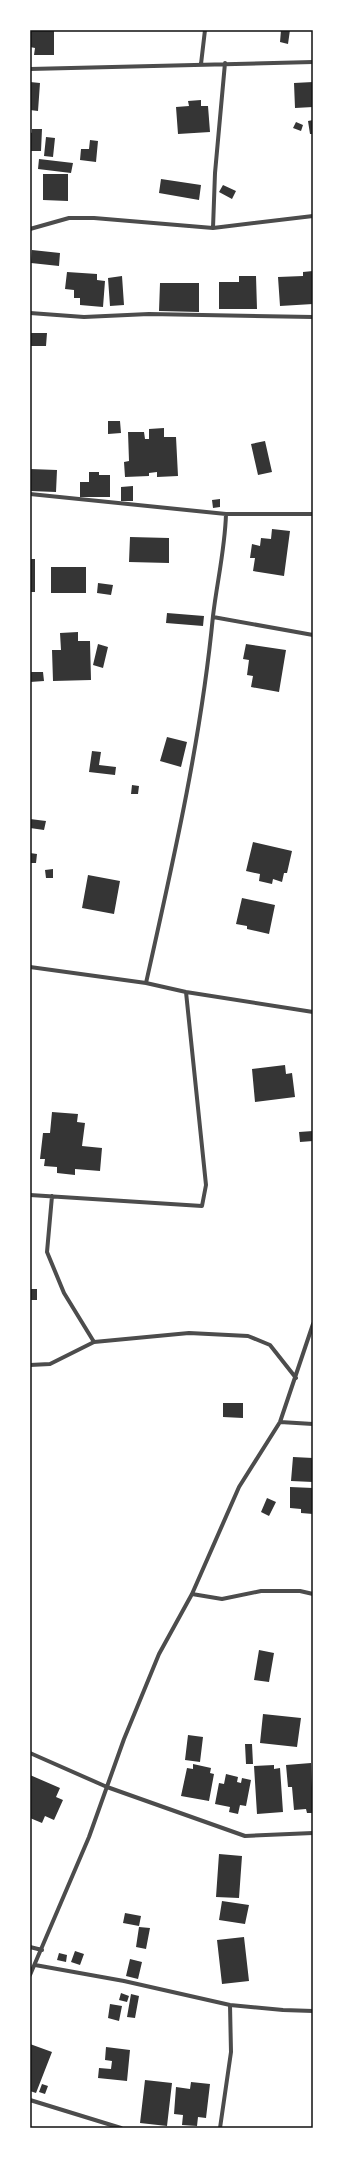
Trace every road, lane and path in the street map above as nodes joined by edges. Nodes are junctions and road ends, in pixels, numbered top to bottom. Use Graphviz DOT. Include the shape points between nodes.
graph roads {
  1 [pos="205,30"];
  2 [pos="313,62"];
  3 [pos="225,63"];
  4 [pos="201,64"];
  5 [pos="30,69"];
  6 [pos="313,216"];
  7 [pos="213,228"];
  8 [pos="30,229"];
  9 [pos="30,313"];
  10 [pos="313,317"];
  11 [pos="30,494"];
  12 [pos="226,514"];
  13 [pos="313,514"];
  14 [pos="213,617"];
  15 [pos="313,635"];
  16 [pos="30,967"];
  17 [pos="146,983"];
  18 [pos="186,992"];
  19 [pos="313,1012"];
  20 [pos="30,1195"];
  21 [pos="52,1196"];
  22 [pos="313,1324"];
  23 [pos="94,1342"];
  24 [pos="30,1365"];
  25 [pos="296,1378"];
  26 [pos="280,1422"];
  27 [pos="313,1424"];
  28 [pos="192,1594"];
  29 [pos="313,1594"];
  30 [pos="30,1753"];
  31 [pos="107,1787"];
  32 [pos="313,1833"];
  33 [pos="30,1947"];
  34 [pos="42,1950"];
  35 [pos="35,1965"];
  36 [pos="30,1975"];
  37 [pos="230,2005"];
  38 [pos="313,2011"];
  39 [pos="30,2100"];
  40 [pos="121,2128"];
  41 [pos="220,2128"];
  1 -- 4 [label="street"];
  2 -- 3 [label="street"];
  3 -- 4 [label="street"];
  3 -- 7 [label="street"];
  4 -- 5 [label="street"];
  6 -- 7 [label="street"];
  7 -- 8 [label="street" via="69,218"];
  9 -- 10 [label="street" via="84,317 149,314"];
  11 -- 12 [label="street"];
  12 -- 13 [label="street"];
  12 -- 14 [label="street" via="223,557"];
  14 -- 15 [label="street"];
  14 -- 17 [label="street" via="203,708"];
  16 -- 17 [label="street"];
  17 -- 18 [label="street"];
  18 -- 19 [label="street"];
  18 -- 21 [label="street" via="206,1184 202,1206"];
  20 -- 21 [label="street"];
  21 -- 23 [label="street" via="48,1252 64,1293"];
  22 -- 25 [label="street"];
  23 -- 24 [label="street" via="50,1364"];
  23 -- 25 [label="street" via="189,1333 248,1336 270,1345"];
  25 -- 26 [label="street"];
  26 -- 27 [label="street"];
  26 -- 28 [label="street" via="239,1487"];
  28 -- 29 [label="street" via="222,1599 261,1591 300,1591"];
  28 -- 31 [label="street" via="159,1654"];
  30 -- 31 [label="street"];
  31 -- 32 [label="street" via="245,1836"];
  31 -- 34 [label="street"];
  33 -- 34 [label="street"];
  34 -- 35 [label="street"];
  35 -- 36 [label="street"];
  35 -- 37 [label="street" via="124,1981"];
  37 -- 38 [label="street"];
  37 -- 41 [label="street" via="231,2052"];
  39 -- 40 [label="street"];
}
